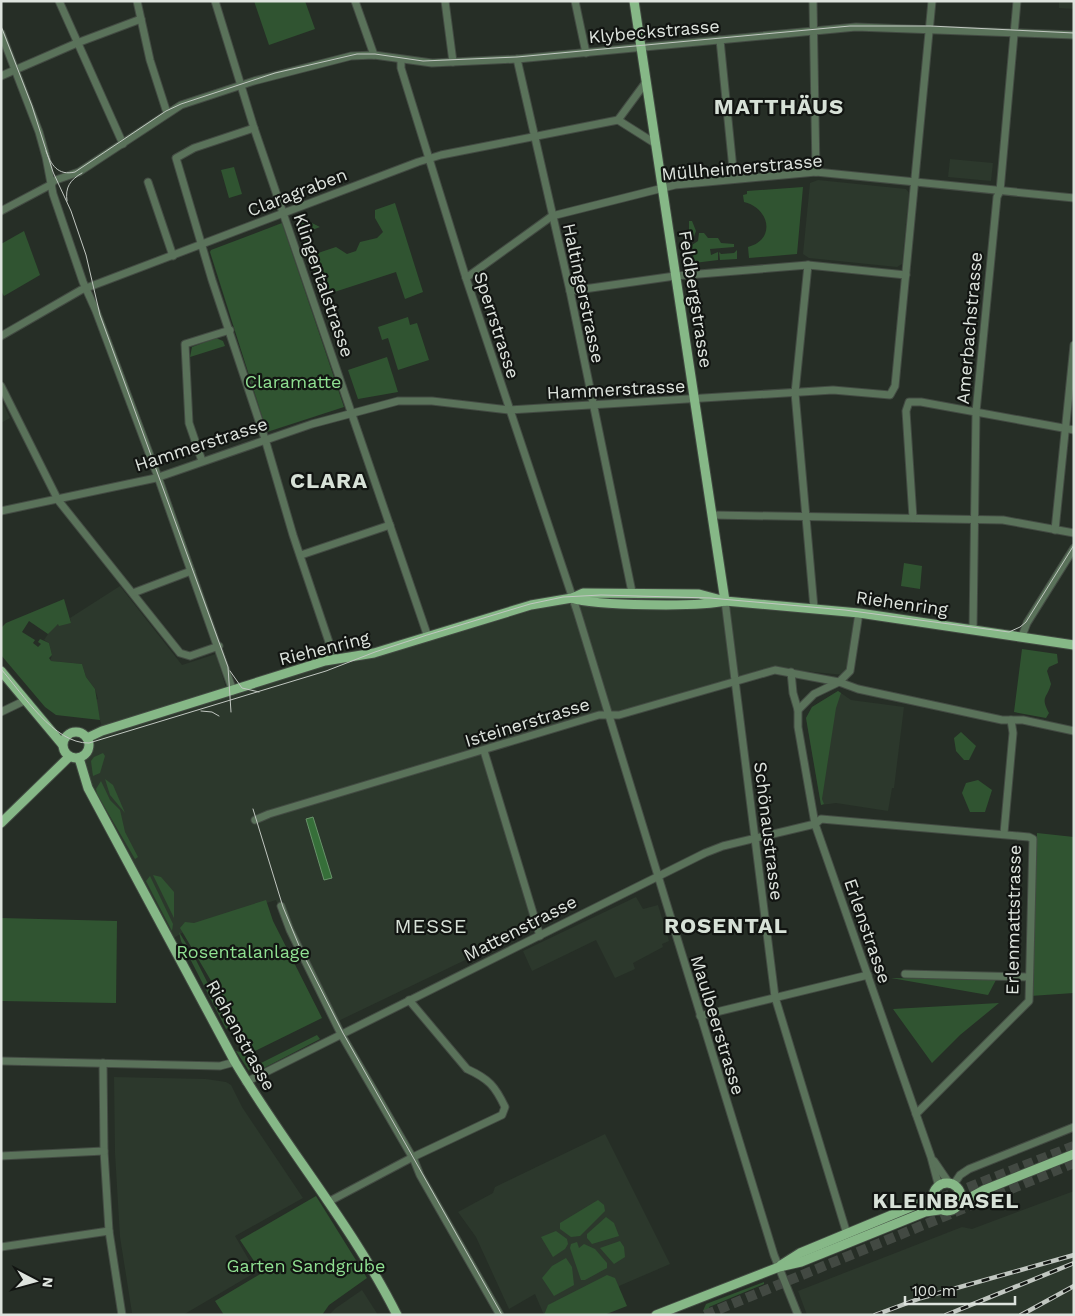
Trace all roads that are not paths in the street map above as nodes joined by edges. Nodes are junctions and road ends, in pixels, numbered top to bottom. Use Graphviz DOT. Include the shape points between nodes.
graph roads {
  1 [pos="59,1"];
  2 [pos="137,1"];
  3 [pos="215,1"];
  4 [pos="355,1"];
  5 [pos="445,1"];
  6 [pos="575,1"];
  7 [pos="634,1"];
  8 [pos="813,1"];
  9 [pos="932,1"];
  10 [pos="1017,1"];
  11 [pos="140,18"];
  12 [pos="930,29"];
  13 [pos="814,30"];
  14 [pos="1,32"];
  15 [pos="1016,32"];
  16 [pos="1074,34"];
  17 [pos="720,40"];
  18 [pos="77,42"];
  19 [pos="642,48"];
  20 [pos="586,52"];
  21 [pos="374,55"];
  22 [pos="518,59"];
  23 [pos="401,60"];
  24 [pos="452,62"];
  25 [pos="16,70"];
  26 [pos="1,76"];
  27 [pos="646,82"];
  28 [pos="241,85"];
  29 [pos="167,113"];
  30 [pos="618,120"];
  31 [pos="254,128"];
  32 [pos="536,137"];
  33 [pos="122,144"];
  34 [pos="656,144"];
  35 [pos="430,158"];
  36 [pos="816,172"];
  37 [pos="734,179"];
  38 [pos="148,182"];
  39 [pos="916,182"];
  40 [pos="52,184"];
  41 [pos="662,188"];
  42 [pos="1000,191"];
  43 [pos="1074,198"];
  44 [pos="1,211"];
  45 [pos="284,214"];
  46 [pos="552,216"];
  47 [pos="202,245"];
  48 [pos="173,256"];
  49 [pos="808,265"];
  50 [pos="906,275"];
  51 [pos="675,276"];
  52 [pos="466,278"];
  53 [pos="86,288"];
  54 [pos="570,291"];
  55 [pos="230,330"];
  56 [pos="1,336"];
  57 [pos="1074,345"];
  58 [pos="1,386"];
  59 [pos="795,394"];
  60 [pos="695,399"];
  61 [pos="593,405"];
  62 [pos="509,410"];
  63 [pos="352,411"];
  64 [pos="976,412"];
  65 [pos="1065,429"];
  66 [pos="1074,430"];
  67 [pos="265,439"];
  68 [pos="202,462"];
  69 [pos="158,477"];
  70 [pos="58,500"];
  71 [pos="1,511"];
  72 [pos="713,515"];
  73 [pos="805,516"];
  74 [pos="913,518"];
  75 [pos="976,520"];
  76 [pos="390,525"];
  77 [pos="1055,530"];
  78 [pos="1074,533"];
  79 [pos="1074,548"];
  80 [pos="301,555"];
  81 [pos="191,571"];
  82 [pos="632,592"];
  83 [pos="133,593"];
  84 [pos="572,598"];
  85 [pos="726,601"];
  86 [pos="814,608"];
  87 [pos="858,613"];
  88 [pos="973,630"];
  89 [pos="1022,636"];
  90 [pos="428,637"];
  91 [pos="1074,645"];
  92 [pos="219,646"];
  93 [pos="335,660"];
  94 [pos="1,671"];
  95 [pos="792,672"];
  96 [pos="734,681"];
  97 [pos="839,682"];
  98 [pos="234,691"];
  99 [pos="26,700"];
  100 [pos="798,710"];
  101 [pos="1,712"];
  102 [pos="609,715"];
  103 [pos="1011,720"];
  104 [pos="49,728"];
  105 [pos="1074,731"];
  106 [pos="75,732"];
  107 [pos="87,738"];
  108 [pos="62,744"];
  109 [pos="484,751"];
  110 [pos="69,757"];
  111 [pos="79,758"];
  112 [pos="255,820"];
  113 [pos="1,823"];
  114 [pos="815,824"];
  115 [pos="1004,833"];
  116 [pos="755,839"];
  117 [pos="657,876"];
  118 [pos="281,906"];
  119 [pos="540,936"];
  120 [pos="905,974"];
  121 [pos="868,975"];
  122 [pos="1030,977"];
  123 [pos="775,998"];
  124 [pos="409,1000"];
  125 [pos="700,1016"];
  126 [pos="341,1034"];
  127 [pos="1,1061"];
  128 [pos="235,1062"];
  129 [pos="104,1063"];
  130 [pos="246,1082"];
  131 [pos="916,1114"];
  132 [pos="1074,1127"];
  133 [pos="104,1151"];
  134 [pos="1074,1154"];
  135 [pos="1,1156"];
  136 [pos="932,1157"];
  137 [pos="413,1158"];
  138 [pos="954,1186"];
  139 [pos="939,1187"];
  140 [pos="984,1190"];
  141 [pos="935,1197"];
  142 [pos="328,1202"];
  143 [pos="958,1204"];
  144 [pos="939,1210"];
  145 [pos="109,1231"];
  146 [pos="847,1234"];
  147 [pos="1,1247"];
  148 [pos="779,1267"];
  149 [pos="122,1315"];
  150 [pos="397,1315"];
  151 [pos="500,1315"];
  152 [pos="656,1315"];
  153 [pos="798,1315"];
  1 -- 18 [label="street"];
  2 -- 11 [label="street"];
  3 -- 28 [label="street, Klingentalstrasse"];
  4 -- 21 [label="street"];
  5 -- 24 [label="street"];
  6 -- 20 [label="street"];
  7 -- 19 [label="main road, Feldbergstrasse"];
  8 -- 13 [label="street"];
  9 -- 12 [label="street"];
  10 -- 15 [label="street, Amerbachstrasse"];
  11 -- 18 [label="street"];
  11 -- 29 [label="street"];
  12 -- 13 [label="street, Klybeckstrasse" via="856,27"];
  12 -- 15 [label="street, Klybeckstrasse"];
  12 -- 39 [label="street"];
  13 -- 17 [label="street, Klybeckstrasse"];
  13 -- 36 [label="street"];
  14 -- 25 [label="street"];
  15 -- 16 [label="street, Klybeckstrasse"];
  15 -- 42 [label="street, Amerbachstrasse"];
  17 -- 19 [label="street, Klybeckstrasse"];
  17 -- 37 [label="street"];
  18 -- 25 [label="street"];
  18 -- 33 [label="street"];
  19 -- 20 [label="street, Klybeckstrasse"];
  19 -- 27 [label="main road, Feldbergstrasse"];
  20 -- 22 [label="street, Klybeckstrasse"];
  21 -- 23 [label="street, Klybeckstrasse"];
  21 -- 28 [label="street, Klybeckstrasse" via="351,56"];
  22 -- 24 [label="street, Klybeckstrasse"];
  22 -- 32 [label="street, Haltingerstrasse"];
  23 -- 24 [label="street, Klybeckstrasse"];
  23 -- 35 [label="street, Sperrstrasse"];
  25 -- 26 [label="street"];
  25 -- 40 [label="street"];
  27 -- 30 [label="street"];
  27 -- 34 [label="main road, Feldbergstrasse"];
  28 -- 29 [label="street, Klybeckstrasse"];
  28 -- 31 [label="street, Klingentalstrasse"];
  29 -- 33 [label="street, Klybeckstrasse"];
  30 -- 32 [label="street, Claragraben"];
  30 -- 34 [label="street"];
  31 -- 45 [label="street, Klingentalstrasse"];
  31 -- 47 [label="street" via="194,148 176,158"];
  32 -- 35 [label="street, Claragraben"];
  32 -- 46 [label="street, Haltingerstrasse"];
  33 -- 40 [label="street, Klybeckstrasse" via="79,172"];
  34 -- 41 [label="main road, Feldbergstrasse"];
  35 -- 45 [label="street, Claragraben"];
  35 -- 52 [label="street, Sperrstrasse"];
  36 -- 37 [label="street, Müllheimerstrasse"];
  36 -- 39 [label="street, Müllheimerstrasse"];
  37 -- 41 [label="street, Müllheimerstrasse"];
  38 -- 48 [label="street"];
  39 -- 42 [label="street, Müllheimerstrasse"];
  39 -- 50 [label="street"];
  40 -- 44 [label="street, Klybeckstrasse"];
  40 -- 53 [label="street"];
  41 -- 46 [label="street, Müllheimerstrasse"];
  41 -- 51 [label="main road, Feldbergstrasse"];
  42 -- 43 [label="street, Müllheimerstrasse"];
  42 -- 64 [label="street, Amerbachstrasse"];
  45 -- 47 [label="street, Claragraben"];
  45 -- 63 [label="street, Klingentalstrasse"];
  46 -- 52 [label="street, Müllheimerstrasse"];
  46 -- 54 [label="street, Haltingerstrasse"];
  47 -- 48 [label="street, Claragraben"];
  47 -- 55 [label="street"];
  48 -- 53 [label="street, Claragraben"];
  49 -- 50 [label="street"];
  49 -- 51 [label="street"];
  49 -- 59 [label="street"];
  50 -- 59 [label="street, Hammerstrasse" via="894,386 888,396 832,390"];
  51 -- 54 [label="street"];
  51 -- 60 [label="main road, Feldbergstrasse"];
  52 -- 62 [label="street, Sperrstrasse"];
  53 -- 56 [label="street, Claragraben"];
  53 -- 69 [label="street"];
  54 -- 61 [label="street, Haltingerstrasse"];
  55 -- 67 [label="street"];
  55 -- 68 [label="street" via="185,344 189,423"];
  57 -- 65 [label="street"];
  58 -- 70 [label="street"];
  59 -- 60 [label="street, Hammerstrasse"];
  59 -- 73 [label="street"];
  60 -- 61 [label="street, Hammerstrasse"];
  60 -- 72 [label="main road, Feldbergstrasse"];
  61 -- 62 [label="street, Hammerstrasse"];
  61 -- 82 [label="street, Haltingerstrasse"];
  62 -- 63 [label="street, Hammerstrasse" via="432,401 398,401"];
  62 -- 84 [label="street, Sperrstrasse"];
  63 -- 67 [label="street, Hammerstrasse"];
  63 -- 76 [label="street, Klingentalstrasse"];
  64 -- 65 [label="street"];
  64 -- 74 [label="street" via="912,401 906,408"];
  64 -- 75 [label="street, Amerbachstrasse"];
  65 -- 66 [label="street"];
  65 -- 77 [label="street"];
  67 -- 68 [label="street, Hammerstrasse"];
  67 -- 80 [label="street"];
  68 -- 69 [label="street, Hammerstrasse"];
  69 -- 70 [label="street, Hammerstrasse"];
  69 -- 81 [label="street"];
  70 -- 71 [label="street, Hammerstrasse"];
  70 -- 83 [label="street"];
  72 -- 73 [label="street"];
  72 -- 85 [label="main road, Feldbergstrasse"];
  73 -- 74 [label="street"];
  73 -- 86 [label="street"];
  74 -- 75 [label="street"];
  75 -- 77 [label="street" via="1003,520"];
  75 -- 88 [label="street, Amerbachstrasse"];
  76 -- 80 [label="street"];
  76 -- 90 [label="street, Klingentalstrasse"];
  77 -- 78 [label="street"];
  79 -- 89 [label="street"];
  80 -- 93 [label="street"];
  81 -- 83 [label="street"];
  81 -- 92 [label="street"];
  82 -- 84 [label="main road, Riehenring" via="583,592"];
  82 -- 85 [label="main road, Riehenring" via="699,594"];
  83 -- 92 [label="street" via="182,656"];
  84 -- 85 [label="main road, Riehenring" via="632,603 710,604"];
  84 -- 90 [label="main road, Riehenring" via="530,605"];
  84 -- 102 [label="street, Maulbeerstrasse"];
  85 -- 86 [label="main road, Riehenring"];
  85 -- 96 [label="street, Schönaustrasse"];
  86 -- 87 [label="main road, Riehenring"];
  87 -- 88 [label="main road, Riehenring"];
  87 -- 97 [label="street" via="853,664 846,678"];
  88 -- 89 [label="main road, Riehenring"];
  89 -- 91 [label="main road, Riehenring"];
  90 -- 93 [label="main road, Riehenring" via="374,653"];
  92 -- 98 [label="street"];
  93 -- 98 [label="main road, Riehenring"];
  94 -- 99 [label="main road"];
  95 -- 96 [label="street, Isteinerstrasse" via="775,670"];
  95 -- 97 [label="street, Isteinerstrasse"];
  95 -- 100 [label="street, Erlenstrasse"];
  96 -- 102 [label="street, Isteinerstrasse" via="619,716"];
  96 -- 116 [label="street, Schönaustrasse"];
  97 -- 100 [label="street" via="814,694"];
  97 -- 103 [label="street, Isteinerstrasse" via="858,689"];
  98 -- 107 [label="main road, Riehenring"];
  99 -- 101 [label="street"];
  99 -- 104 [label="main road"];
  100 -- 114 [label="street, Erlenstrasse" via="798,728"];
  102 -- 109 [label="street, Isteinerstrasse" via="599,715"];
  102 -- 117 [label="street, Maulbeerstrasse"];
  103 -- 105 [label="street, Isteinerstrasse"];
  103 -- 115 [label="street" via="1013,733"];
  104 -- 106 [label="main road"];
  104 -- 108 [label="main road"];
  106 -- 107 [label="main road"];
  106 -- 108 [label="main road" via="68,734"];
  107 -- 111 [label="main road" via="88,750"];
  108 -- 110 [label="main road"];
  109 -- 112 [label="street, Isteinerstrasse"];
  109 -- 119 [label="street"];
  110 -- 111 [label="main road"];
  110 -- 113 [label="main road"];
  111 -- 128 [label="main road, Riehenstrasse" via="88,788"];
  114 -- 115 [label="street, Erlenmattstrasse" via="821,819"];
  114 -- 116 [label="street, Mattenstrasse"];
  114 -- 121 [label="street, Erlenstrasse"];
  115 -- 122 [label="street, Erlenmattstrasse" via="1033,839"];
  116 -- 117 [label="street, Mattenstrasse" via="723,846"];
  116 -- 123 [label="street, Schönaustrasse"];
  117 -- 119 [label="street, Mattenstrasse"];
  117 -- 125 [label="street, Maulbeerstrasse"];
  118 -- 126 [label="street"];
  119 -- 124 [label="street, Mattenstrasse"];
  120 -- 122 [label="street"];
  121 -- 123 [label="street"];
  121 -- 131 [label="street, Erlenstrasse"];
  122 -- 131 [label="street, Erlenmattstrasse" via="1029,1001"];
  123 -- 125 [label="street"];
  123 -- 146 [label="street, Schönaustrasse"];
  124 -- 126 [label="street, Mattenstrasse"];
  124 -- 137 [label="street" via="468,1069 496,1087 505,1107 502,1115"];
  125 -- 148 [label="street, Maulbeerstrasse"];
  126 -- 130 [label="street, Mattenstrasse"];
  126 -- 137 [label="street"];
  127 -- 129 [label="street"];
  128 -- 129 [label="street" via="225,1066"];
  128 -- 130 [label="main road, Riehenstrasse"];
  129 -- 133 [label="street"];
  130 -- 142 [label="main road, Riehenstrasse"];
  131 -- 136 [label="street, Erlenstrasse"];
  132 -- 138 [label="street" via="969,1169"];
  133 -- 135 [label="street"];
  133 -- 145 [label="street"];
  134 -- 140 [label="main road"];
  136 -- 138 [label="street, Erlenstrasse"];
  136 -- 139 [label="street, Erlenstrasse"];
  137 -- 142 [label="street"];
  137 -- 151 [label="street"];
  138 -- 139 [label="main road"];
  138 -- 140 [label="main road"];
  138 -- 143 [label="main road"];
  139 -- 141 [label="main road"];
  140 -- 143 [label="main road"];
  141 -- 144 [label="main road"];
  141 -- 146 [label="main road"];
  142 -- 150 [label="main road, Riehenstrasse" via="361,1251"];
  143 -- 144 [label="main road" via="949,1212"];
  144 -- 148 [label="main road" via="925,1212 801,1262"];
  145 -- 147 [label="street"];
  145 -- 149 [label="street"];
  146 -- 148 [label="main road" via="800,1254"];
  148 -- 152 [label="main road"];
  148 -- 153 [label="street, Maulbeerstrasse"];
}
